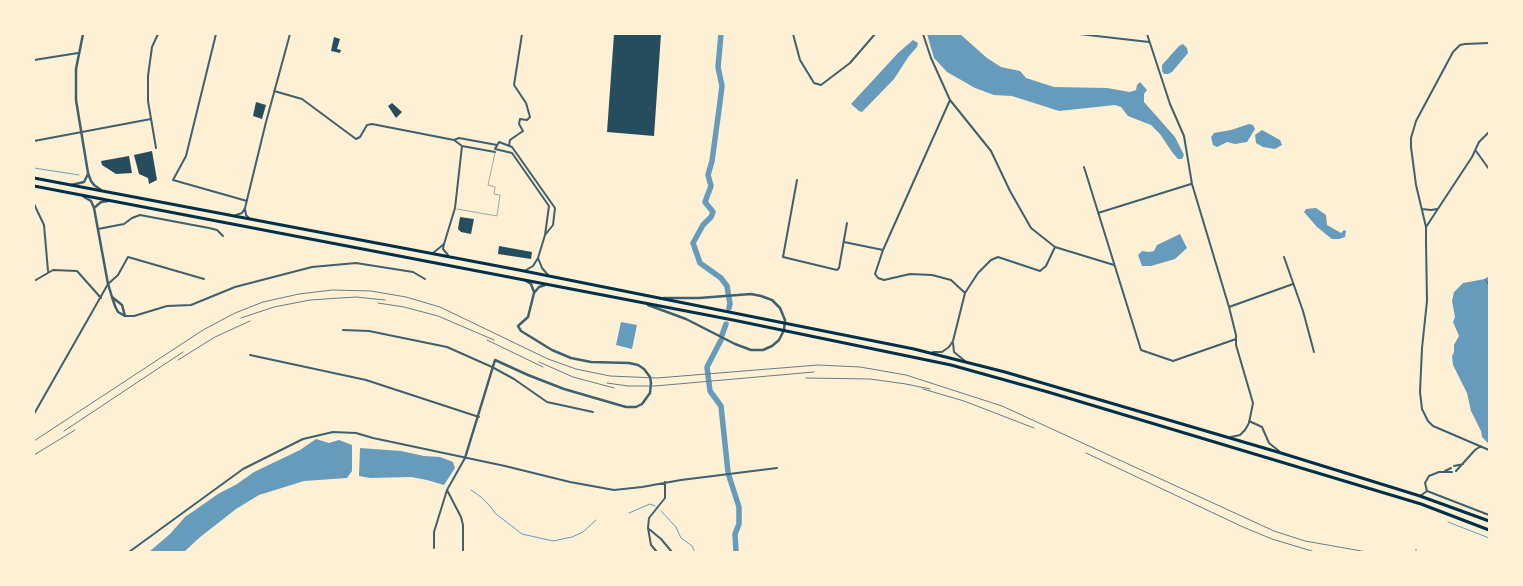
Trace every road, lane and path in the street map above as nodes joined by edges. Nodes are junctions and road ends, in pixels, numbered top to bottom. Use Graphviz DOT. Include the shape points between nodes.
graph roads {
  1 [pos="83,34"];
  2 [pos="158,34"];
  3 [pos="216,34"];
  4 [pos="290,34"];
  5 [pos="522,34"];
  6 [pos="792,34"];
  7 [pos="875,34"];
  8 [pos="923,34"];
  9 [pos="1079,34"];
  10 [pos="1147,34"];
  11 [pos="1149,42"];
  12 [pos="1489,43"];
  13 [pos="78,53"];
  14 [pos="34,60"];
  15 [pos="274,91"];
  16 [pos="950,100"];
  17 [pos="151,119"];
  18 [pos="80,132"];
  19 [pos="1489,132"];
  20 [pos="454,140"];
  21 [pos="34,141"];
  22 [pos="497,145"];
  23 [pos="509,145"];
  24 [pos="462,146"];
  25 [pos="156,148"];
  26 [pos="495,150"];
  27 [pos="1476,150"];
  28 [pos="1084,167"];
  29 [pos="1489,169"];
  30 [pos="88,173"];
  31 [pos="34,178"];
  32 [pos="796,180"];
  33 [pos="1192,184"];
  34 [pos="69,185"];
  35 [pos="34,186"];
  36 [pos="107,192"];
  37 [pos="73,194"];
  38 [pos="113,201"];
  39 [pos="247,201"];
  40 [pos="34,204"];
  41 [pos="94,208"];
  42 [pos="245,208"];
  43 [pos="455,208"];
  44 [pos="1438,208"];
  45 [pos="1422,209"];
  46 [pos="1098,213"];
  47 [pos="235,216"];
  48 [pos="249,218"];
  49 [pos="846,223"];
  50 [pos="1426,227"];
  51 [pos="98,230"];
  52 [pos="545,235"];
  53 [pos="223,236"];
  54 [pos="843,242"];
  55 [pos="444,244"];
  56 [pos="1056,247"];
  57 [pos="883,250"];
  58 [pos="433,253"];
  59 [pos="449,256"];
  60 [pos="1284,257"];
  61 [pos="538,258"];
  62 [pos="1114,265"];
  63 [pos="524,271"];
  64 [pos="48,272"];
  65 [pos="549,276"];
  66 [pos="204,279"];
  67 [pos="1485,279"];
  68 [pos="425,280"];
  69 [pos="522,280"];
  70 [pos="34,281"];
  71 [pos="108,284"];
  72 [pos="549,284"];
  73 [pos="1293,284"];
  74 [pos="1489,285"];
  75 [pos="534,293"];
  76 [pos="965,293"];
  77 [pos="647,296"];
  78 [pos="112,297"];
  79 [pos="101,298"];
  80 [pos="644,304"];
  81 [pos="1229,307"];
  82 [pos="125,316"];
  83 [pos="343,330"];
  84 [pos="953,340"];
  85 [pos="1236,340"];
  86 [pos="930,352"];
  87 [pos="1314,352"];
  88 [pos="250,355"];
  89 [pos="969,362"];
  90 [pos="492,367"];
  91 [pos="593,412"];
  92 [pos="34,414"];
  93 [pos="479,417"];
  94 [pos="1249,421"];
  95 [pos="1226,437"];
  96 [pos="1470,442"];
  97 [pos="1481,446"];
  98 [pos="1489,450"];
  99 [pos="1281,453"];
  100 [pos="1472,453"];
  101 [pos="465,458"];
  102 [pos="1463,464"];
  103 [pos="1454,466"];
  104 [pos="777,468"];
  105 [pos="1450,468"];
  106 [pos="1445,471"];
  107 [pos="1456,471"];
  108 [pos="1452,472"];
  109 [pos="665,482"];
  110 [pos="448,490"];
  111 [pos="1427,491"];
  112 [pos="1420,496"];
  113 [pos="1489,515"];
  114 [pos="1489,522"];
  115 [pos="648,528"];
  116 [pos="1489,530"];
  117 [pos="434,548"];
  118 [pos="129,552"];
  119 [pos="463,552"];
  120 [pos="657,552"];
  121 [pos="672,552"];
  1 -- 13 [label="street"];
  2 -- 17 [label="street" via="152,48 148,76"];
  3 -- 39 [label="street" via="186,156 172,180"];
  4 -- 15 [label="street"];
  5 -- 23 [label="street" via="514,85 526,103 530,117 520,119 522,131 510,140"];
  6 -- 7 [label="street" via="800,60 814,83 821,86 850,63"];
  8 -- 16 [label="street"];
  9 -- 11 [label="street"];
  10 -- 11 [label="street"];
  11 -- 33 [label="street" via="1184,136"];
  12 -- 45 [label="street" via="1465,44 1453,52 1416,121 1411,146"];
  13 -- 14 [label="street"];
  13 -- 18 [label="street" via="76,88"];
  15 -- 20 [label="street" via="302,99 356,139 367,125 372,124"];
  15 -- 39 [label="street"];
  16 -- 56 [label="street" via="991,151 1031,228"];
  16 -- 57 [label="street"];
  17 -- 18 [label="street"];
  17 -- 25 [label="street"];
  18 -- 21 [label="street"];
  18 -- 30 [label="street"];
  19 -- 27 [label="street" via="1482,137"];
  20 -- 22 [label="street" via="459,138"];
  20 -- 24 [label="street"];
  22 -- 23 [label="street" via="499,142"];
  22 -- 26 [label="street"];
  23 -- 52 [label="street" via="556,208 553,225"];
  24 -- 26 [label="street"];
  24 -- 43 [label="street"];
  26 -- 43 [label="lane" via="488,185 496,187 494,194 500,195 497,216"];
  26 -- 52 [label="street" via="512,153 549,206"];
  27 -- 29 [label="street"];
  27 -- 44 [label="street"];
  28 -- 46 [label="street"];
  30 -- 34 [label="street" via="84,182"];
  30 -- 36 [label="street" via="94,186"];
  31 -- 34 [label="highway"];
  32 -- 54 [label="street" via="782,257 837,270"];
  33 -- 46 [label="street"];
  33 -- 81 [label="street"];
  34 -- 36 [label="highway"];
  35 -- 37 [label="highway"];
  36 -- 47 [label="highway"];
  37 -- 38 [label="highway"];
  37 -- 41 [label="street" via="88,198"];
  38 -- 41 [label="street" via="100,202"];
  38 -- 69 [label="highway"];
  39 -- 42 [label="street"];
  40 -- 64 [label="street" via="44,225"];
  41 -- 51 [label="street"];
  42 -- 47 [label="street"];
  42 -- 48 [label="street"];
  43 -- 55 [label="street"];
  44 -- 45 [label="street"];
  44 -- 50 [label="street"];
  45 -- 50 [label="street"];
  46 -- 62 [label="street"];
  47 -- 48 [label="highway"];
  48 -- 58 [label="highway"];
  49 -- 54 [label="street"];
  50 -- 96 [label="street" via="1427,301 1420,401 1433,426"];
  51 -- 53 [label="street" via="118,226 140,215 217,230"];
  51 -- 71 [label="street"];
  52 -- 61 [label="street"];
  54 -- 57 [label="street"];
  55 -- 58 [label="street"];
  55 -- 59 [label="street"];
  56 -- 62 [label="street"];
  56 -- 76 [label="street" via="1040,271 994,258 978,273"];
  57 -- 76 [label="street" via="875,272 878,278 932,275 951,280"];
  58 -- 59 [label="highway"];
  59 -- 63 [label="highway"];
  60 -- 73 [label="street"];
  61 -- 63 [label="street"];
  61 -- 65 [label="street"];
  62 -- 85 [label="street" via="1141,350 1173,360"];
  63 -- 65 [label="highway"];
  64 -- 70 [label="street"];
  64 -- 79 [label="street" via="77,271"];
  65 -- 77 [label="highway"];
  66 -- 71 [label="street" via="129,256 118,275"];
  67 -- 74 [label="path"];
  68 -- 82 [label="street" via="413,272 356,263 312,267 251,282 191,305 167,306"];
  69 -- 72 [label="highway"];
  69 -- 75 [label="street" via="531,284"];
  71 -- 78 [label="street"];
  71 -- 79 [label="street"];
  72 -- 75 [label="street" via="539,287"];
  72 -- 80 [label="highway"];
  73 -- 81 [label="street"];
  73 -- 87 [label="street"];
  75 -- 90 [label="street" via="528,317 518,326 519,329 564,356 591,362 635,364 644,369 650,380 648,396 642,404 626,408 528,375 495,360"];
  76 -- 84 [label="street"];
  77 -- 80 [label="street" via="679,299 754,294 772,300 778,306 783,314 784,330 775,344 757,350 742,347 686,318"];
  77 -- 86 [label="highway"];
  78 -- 82 [label="street" via="122,305"];
  78 -- 82 [label="street" via="116,310"];
  79 -- 92 [label="street"];
  80 -- 116 [label="highway" via="914,357 1003,379 1421,504"];
  81 -- 85 [label="street"];
  83 -- 90 [label="street" via="369,331 447,347"];
  84 -- 86 [label="street" via="945,351"];
  84 -- 89 [label="street" via="954,352"];
  85 -- 94 [label="street" via="1253,403"];
  86 -- 89 [label="highway"];
  88 -- 93 [label="street" via="366,380"];
  89 -- 95 [label="highway"];
  90 -- 91 [label="street" via="547,402"];
  90 -- 93 [label="street"];
  93 -- 101 [label="street"];
  94 -- 95 [label="street" via="1242,433"];
  94 -- 99 [label="street" via="1262,426 1269,443"];
  95 -- 99 [label="highway"];
  96 -- 97 [label="street"];
  96 -- 100 [label="street"];
  97 -- 98 [label="street"];
  97 -- 100 [label="street"];
  99 -- 112 [label="highway"];
  100 -- 102 [label="street"];
  101 -- 109 [label="street" via="614,490"];
  101 -- 110 [label="street"];
  101 -- 118 [label="street" via="356,433 323,433 289,445 238,472"];
  102 -- 103 [label="street"];
  102 -- 107 [label="street"];
  104 -- 109 [label="street"];
  105 -- 106 [label="street"];
  106 -- 108 [label="street"];
  106 -- 111 [label="street" via="1428,476 1425,483"];
  109 -- 115 [label="street" via="665,498 649,518"];
  110 -- 117 [label="street" via="434,532"];
  110 -- 119 [label="street" via="463,525"];
  111 -- 112 [label="street"];
  111 -- 113 [label="street"];
  112 -- 114 [label="highway"];
  115 -- 120 [label="street" via="651,545"];
  115 -- 121 [label="street"];
}
